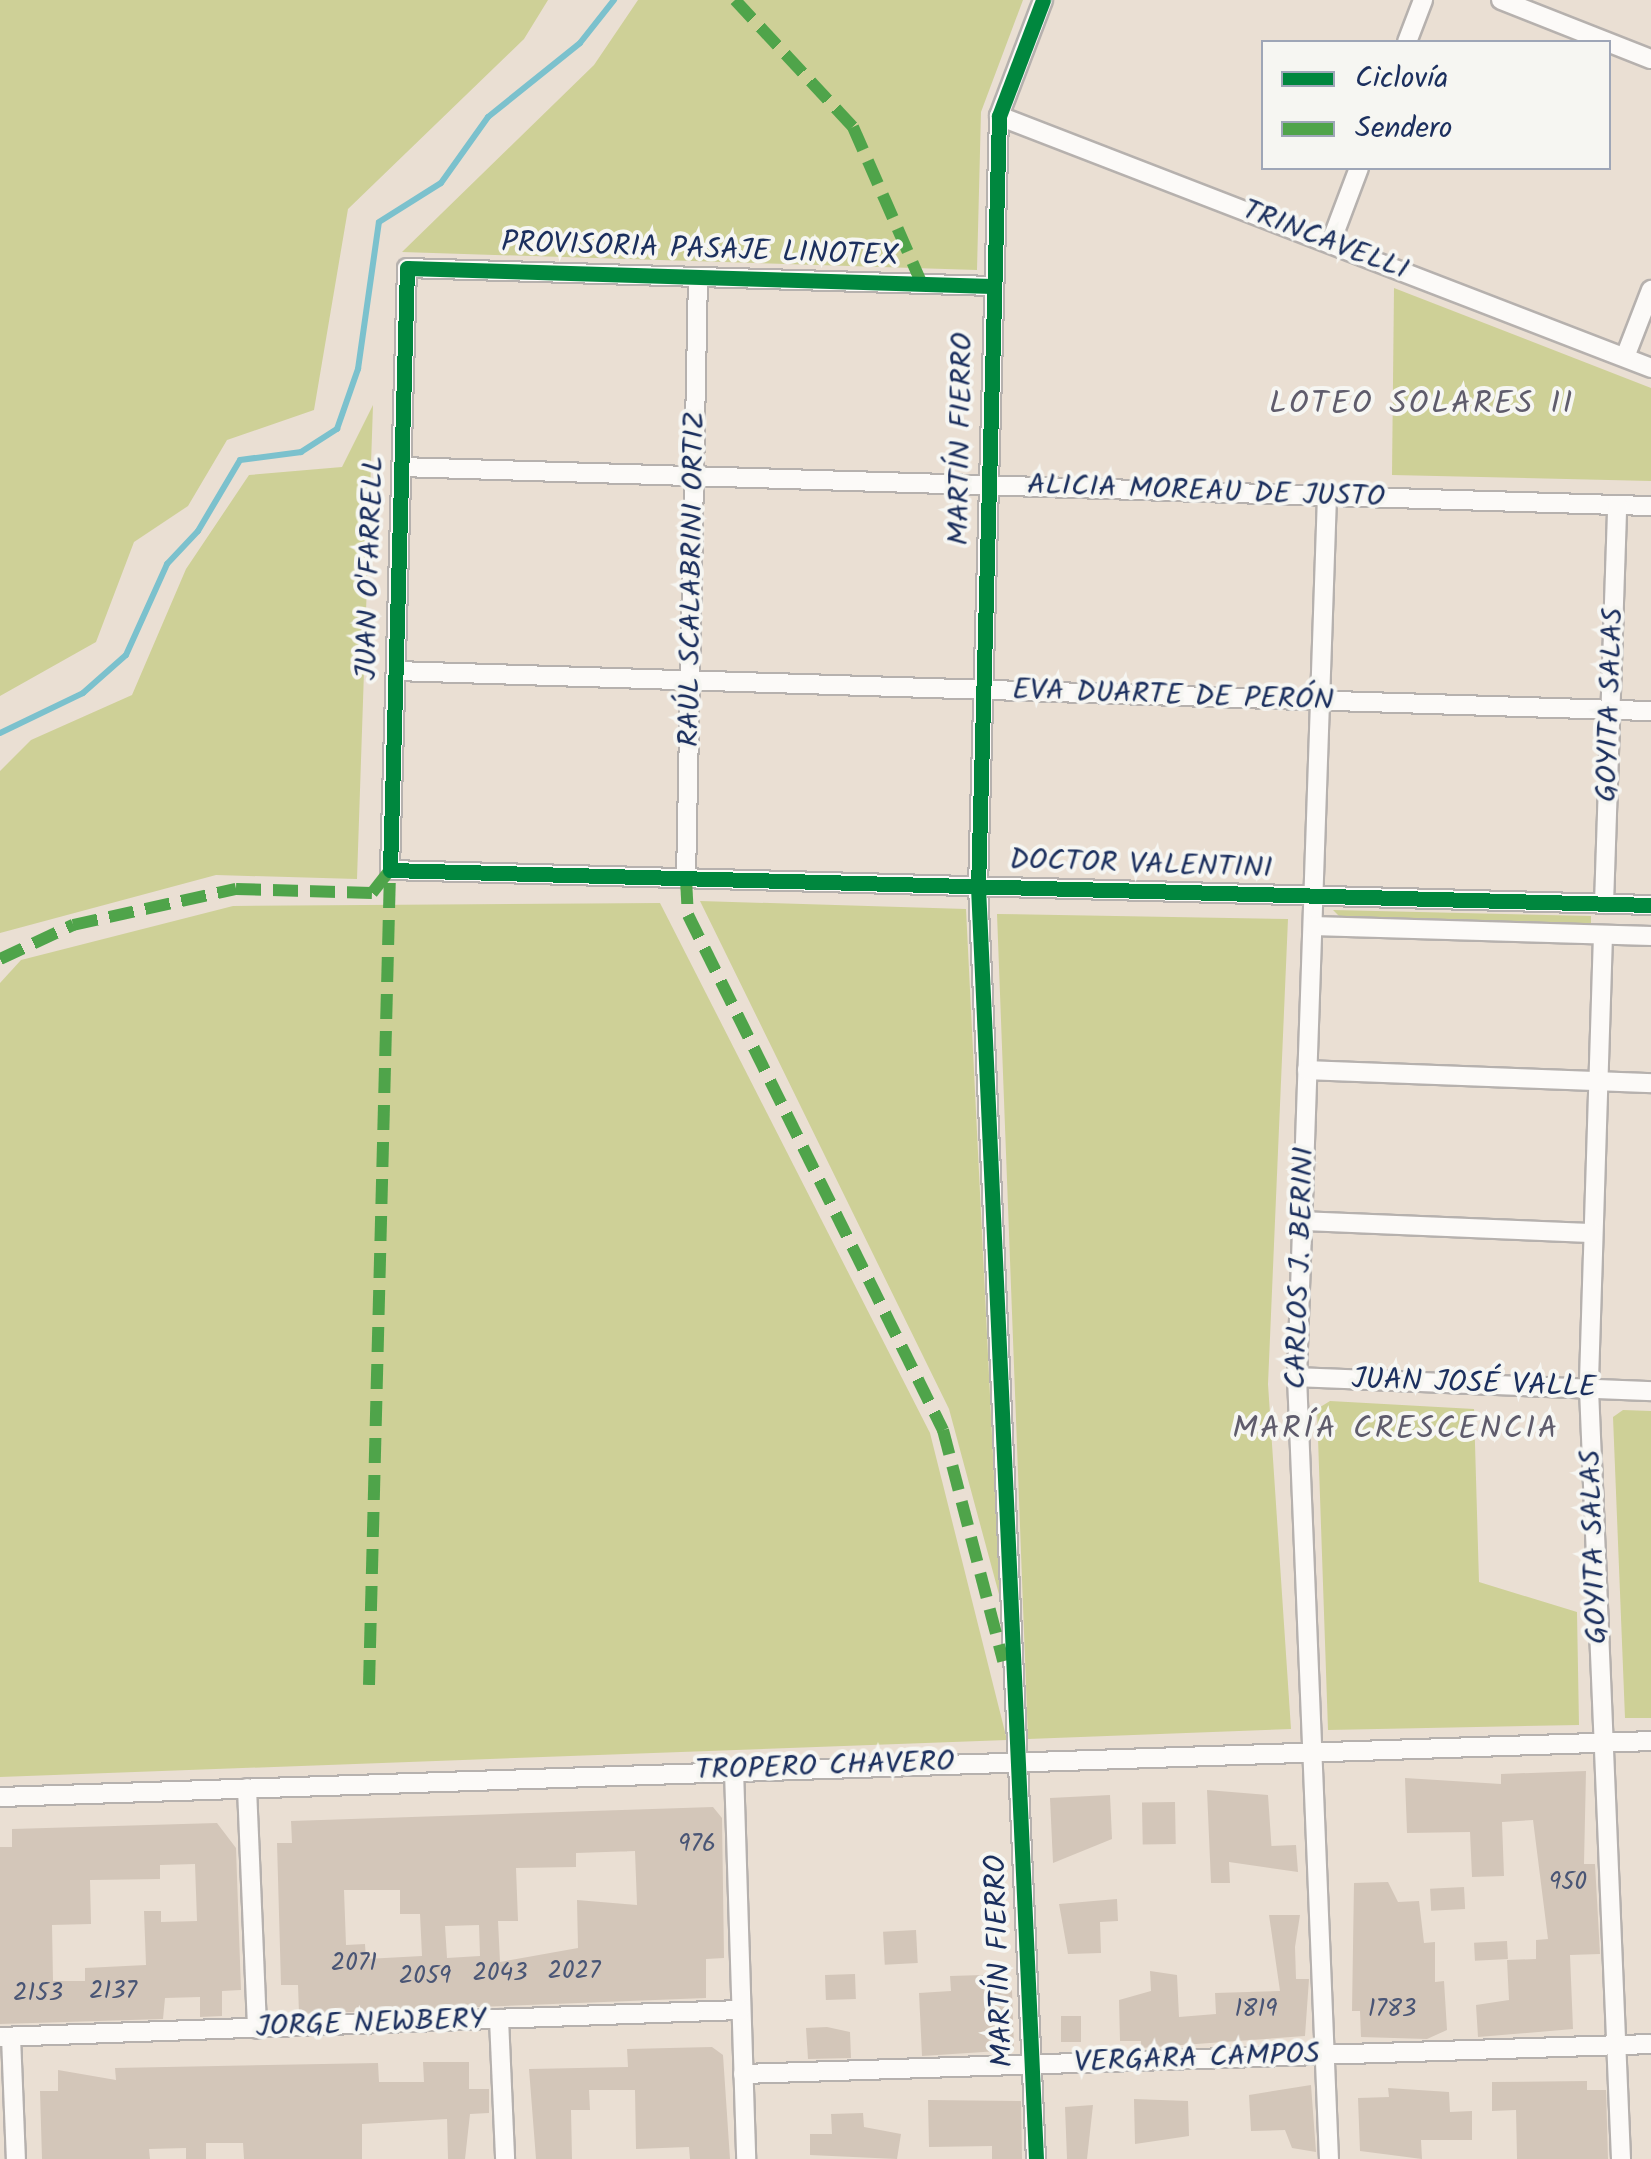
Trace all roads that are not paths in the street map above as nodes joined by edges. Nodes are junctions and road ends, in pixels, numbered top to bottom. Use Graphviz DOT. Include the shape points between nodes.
graph roads {
  1 [pos="1043,0"];
  2 [pos="1423,0"];
  3 [pos="1501,0"];
  4 [pos="1408,40"];
  5 [pos="1603,40"];
  6 [pos="1611,43"];
  7 [pos="1651,59"];
  8 [pos="999,116"];
  9 [pos="1358,170"];
  10 [pos="1331,242"];
  11 [pos="407,268"];
  12 [pos="698,278"];
  13 [pos="992,286"];
  14 [pos="1651,290"];
  15 [pos="1625,358"];
  16 [pos="1651,368"];
  17 [pos="401,467"];
  18 [pos="695,478"];
  19 [pos="989,486"];
  20 [pos="1327,496"];
  21 [pos="1616,505"];
  22 [pos="1651,506"];
  23 [pos="396,671"];
  24 [pos="690,681"];
  25 [pos="984,690"];
  26 [pos="1319,700"];
  27 [pos="1610,710"];
  28 [pos="1651,711"];
  29 [pos="390,870"];
  30 [pos="686,879"];
  31 [pos="978,888"];
  32 [pos="1314,897"];
  33 [pos="1604,904"];
  34 [pos="1651,906"];
  35 [pos="1313,926"];
  36 [pos="1604,935"];
  37 [pos="1651,936"];
  38 [pos="1307,1070"];
  39 [pos="1598,1081"];
  40 [pos="1651,1083"];
  41 [pos="1302,1222"];
  42 [pos="1593,1233"];
  43 [pos="1297,1377"];
  44 [pos="1589,1389"];
  45 [pos="1651,1391"];
  46 [pos="1651,1740"];
  47 [pos="1603,1742"];
  48 [pos="1310,1750"];
  49 [pos="1018,1760"];
  50 [pos="734,1770"];
  51 [pos="246,1788"];
  52 [pos="0,1797"];
  53 [pos="741,2010"];
  54 [pos="500,2019"];
  55 [pos="256,2029"];
  56 [pos="6,2037"];
  57 [pos="1651,2044"];
  58 [pos="1616,2046"];
  59 [pos="1325,2055"];
  60 [pos="1032,2065"];
  61 [pos="743,2074"];
  62 [pos="16,2159"];
  63 [pos="504,2159"];
  64 [pos="746,2159"];
  65 [pos="1036,2159"];
  66 [pos="1329,2159"];
  67 [pos="1622,2159"];
  1 -- 8 [label="street, MARTÍN FIERRO"];
  2 -- 4 [label="street"];
  3 -- 5 [label="street"];
  6 -- 7 [label="street"];
  8 -- 10 [label="street, TRINCAVELLI"];
  8 -- 13 [label="street, MARTÍN FIERRO"];
  9 -- 10 [label="street"];
  10 -- 15 [label="street, TRINCAVELLI"];
  11 -- 12 [label="street, PROVISORIA PASAJE LINOTEX"];
  11 -- 17 [label="street, JUAN O'FARRELL"];
  12 -- 13 [label="street, PROVISORIA PASAJE LINOTEX"];
  12 -- 18 [label="street, RAÚL SCALABRINI ORTIZ"];
  13 -- 19 [label="street, MARTÍN FIERRO"];
  14 -- 15 [label="street"];
  15 -- 16 [label="street, TRINCAVELLI"];
  17 -- 18 [label="street, ALICIA MOREAU DE JUSTO"];
  17 -- 23 [label="street, JUAN O'FARRELL"];
  18 -- 19 [label="street, ALICIA MOREAU DE JUSTO"];
  18 -- 24 [label="street, RAÚL SCALABRINI ORTIZ"];
  19 -- 20 [label="street, ALICIA MOREAU DE JUSTO"];
  19 -- 25 [label="street, MARTÍN FIERRO"];
  20 -- 21 [label="street, ALICIA MOREAU DE JUSTO"];
  20 -- 26 [label="street, CARLOS J. BERINI"];
  21 -- 22 [label="street, ALICIA MOREAU DE JUSTO"];
  21 -- 27 [label="street, GOYITA SALAS"];
  23 -- 24 [label="street, EVA DUARTE DE PERÓN"];
  23 -- 29 [label="street, JUAN O'FARRELL"];
  24 -- 25 [label="street, EVA DUARTE DE PERÓN"];
  24 -- 30 [label="street, RAÚL SCALABRINI ORTIZ"];
  25 -- 26 [label="street, EVA DUARTE DE PERÓN"];
  25 -- 31 [label="street, MARTÍN FIERRO"];
  26 -- 27 [label="street, EVA DUARTE DE PERÓN"];
  26 -- 32 [label="street, CARLOS J. BERINI"];
  27 -- 28 [label="street, EVA DUARTE DE PERÓN"];
  27 -- 33 [label="street, GOYITA SALAS"];
  29 -- 30 [label="street, DOCTOR VALENTINI"];
  30 -- 31 [label="street, DOCTOR VALENTINI"];
  31 -- 32 [label="street, DOCTOR VALENTINI"];
  31 -- 49 [label="street, MARTÍN FIERRO"];
  32 -- 33 [label="street, DOCTOR VALENTINI"];
  32 -- 35 [label="street, CARLOS J. BERINI"];
  33 -- 34 [label="street, DOCTOR VALENTINI"];
  35 -- 36 [label="street"];
  35 -- 38 [label="street, CARLOS J. BERINI"];
  36 -- 37 [label="street"];
  36 -- 39 [label="street, GOYITA SALAS"];
  38 -- 39 [label="street"];
  38 -- 41 [label="street, CARLOS J. BERINI"];
  39 -- 40 [label="street"];
  39 -- 42 [label="street, GOYITA SALAS"];
  41 -- 42 [label="street"];
  41 -- 43 [label="street, CARLOS J. BERINI"];
  42 -- 44 [label="street, GOYITA SALAS"];
  43 -- 44 [label="street, JUAN JOSÉ VALLE"];
  43 -- 48 [label="street, CARLOS J. BERINI"];
  44 -- 45 [label="street, JUAN JOSÉ VALLE"];
  44 -- 47 [label="street, GOYITA SALAS"];
  46 -- 47 [label="street, TROPERO CHAVERO"];
  47 -- 48 [label="street, TROPERO CHAVERO"];
  47 -- 58 [label="street, GOYITA SALAS"];
  48 -- 49 [label="street, TROPERO CHAVERO"];
  48 -- 59 [label="street, CARLOS J. BERINI"];
  49 -- 50 [label="street, TROPERO CHAVERO"];
  49 -- 60 [label="street, MARTÍN FIERRO"];
  50 -- 51 [label="street, TROPERO CHAVERO"];
  50 -- 53 [label="street"];
  51 -- 52 [label="street, TROPERO CHAVERO"];
  51 -- 55 [label="street"];
  53 -- 54 [label="street, JORGE NEWBERY"];
  53 -- 61 [label="street"];
  54 -- 55 [label="street, JORGE NEWBERY"];
  54 -- 63 [label="street"];
  55 -- 56 [label="street, JORGE NEWBERY"];
  56 -- 62 [label="street"];
  57 -- 58 [label="street, VERGARA CAMPOS"];
  58 -- 59 [label="street, VERGARA CAMPOS"];
  58 -- 67 [label="street, GOYITA SALAS"];
  59 -- 60 [label="street, VERGARA CAMPOS"];
  59 -- 66 [label="street, CARLOS J. BERINI"];
  60 -- 61 [label="street, VERGARA CAMPOS"];
  60 -- 65 [label="street, MARTÍN FIERRO"];
  61 -- 64 [label="street"];
}
